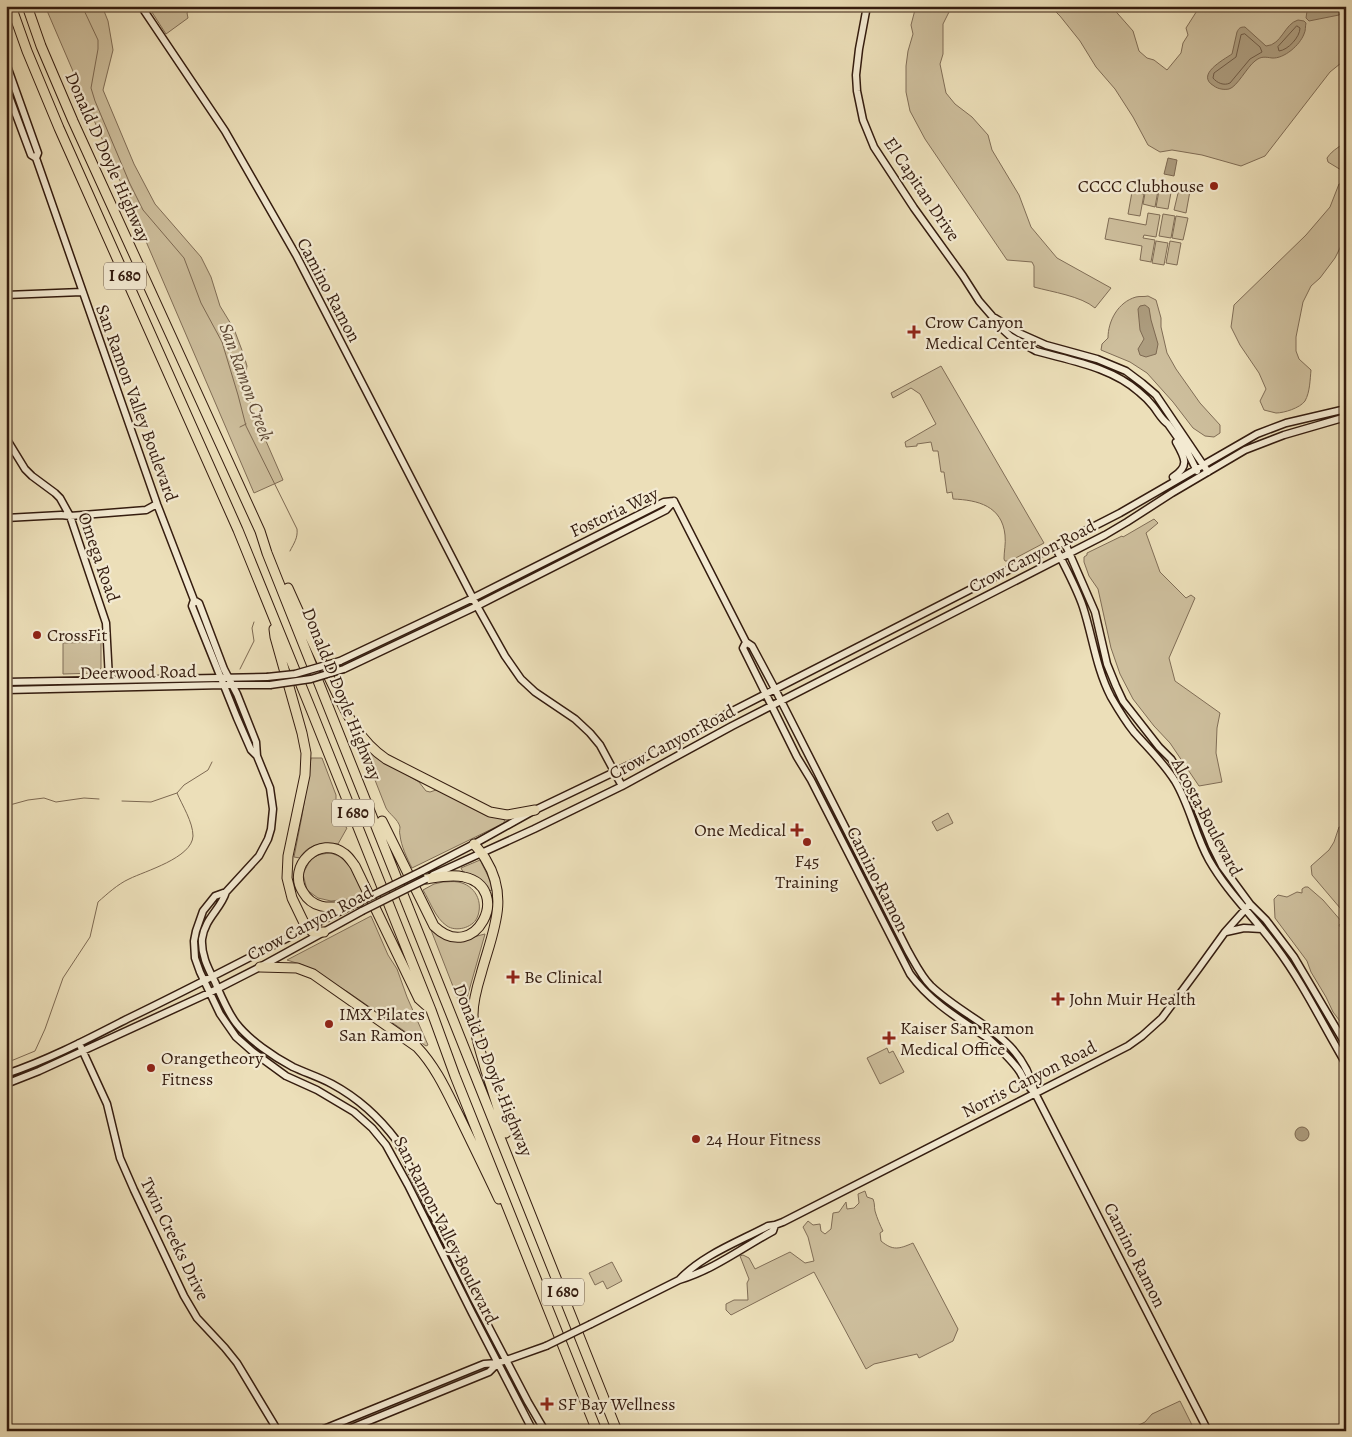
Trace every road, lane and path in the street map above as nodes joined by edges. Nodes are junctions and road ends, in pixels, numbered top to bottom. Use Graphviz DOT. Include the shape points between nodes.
graph roads {
  1 [pos="11,6"];
  2 [pos="27,6"];
  3 [pos="141,6"];
  4 [pos="867,6"];
  5 [pos="6,63"];
  6 [pos="6,88"];
  7 [pos="36,158"];
  8 [pos="82,292"];
  9 [pos="6,295"];
  10 [pos="992,316"];
  11 [pos="1346,409"];
  12 [pos="1346,417"];
  13 [pos="1164,420"];
  14 [pos="6,438"];
  15 [pos="1203,464"];
  16 [pos="1196,469"];
  17 [pos="1208,472"];
  18 [pos="1200,477"];
  19 [pos="1148,496"];
  20 [pos="674,502"];
  21 [pos="157,504"];
  22 [pos="70,516"];
  23 [pos="6,518"];
  24 [pos="260,531"];
  25 [pos="586,541"];
  26 [pos="1064,541"];
  27 [pos="1055,546"];
  28 [pos="590,549"];
  29 [pos="1070,553"];
  30 [pos="1060,558"];
  31 [pos="473,598"];
  32 [pos="477,606"];
  33 [pos="272,617"];
  34 [pos="746,642"];
  35 [pos="224,677"];
  36 [pos="267,677"];
  37 [pos="109,679"];
  38 [pos="6,682"];
  39 [pos="224,685"];
  40 [pos="232,685"];
  41 [pos="270,685"];
  42 [pos="775,689"];
  43 [pos="6,690"];
  44 [pos="767,694"];
  45 [pos="782,702"];
  46 [pos="772,706"];
  47 [pos="240,725"];
  48 [pos="256,742"];
  49 [pos="258,756"];
  50 [pos="355,769"];
  51 [pos="614,773"];
  52 [pos="622,786"];
  53 [pos="535,810"];
  54 [pos="474,844"];
  55 [pos="481,852"];
  56 [pos="424,875"];
  57 [pos="226,892"];
  58 [pos="1250,904"];
  59 [pos="360,907"];
  60 [pos="1244,909"];
  61 [pos="308,928"];
  62 [pos="1262,929"];
  63 [pos="324,932"];
  64 [pos="1225,932"];
  65 [pos="260,967"];
  66 [pos="213,977"];
  67 [pos="204,982"];
  68 [pos="218,988"];
  69 [pos="209,993"];
  70 [pos="431,1010"];
  71 [pos="79,1043"];
  72 [pos="1346,1045"];
  73 [pos="83,1051"];
  74 [pos="1346,1064"];
  75 [pos="6,1074"];
  76 [pos="6,1084"];
  77 [pos="1035,1093"];
  78 [pos="511,1160"];
  79 [pos="510,1212"];
  80 [pos="506,1360"];
  81 [pos="498,1363"];
  82 [pos="278,1431"];
  83 [pos="319,1431"];
  84 [pos="344,1431"];
  85 [pos="533,1431"];
  86 [pos="545,1431"];
  87 [pos="598,1431"];
  88 [pos="617,1431"];
  89 [pos="1208,1431"];
  1 -- 33 [label="highway, Donald D Doyle Highway / I 680" via="49,104 238,530"];
  2 -- 24 [label="highway, Donald D Doyle Highway / I 680" via="73,122"];
  3 -- 31 [label="main road, Camino Ramon" via="225,131 296,255"];
  4 -- 10 [label="main road, El Capitan Drive" via="856,75 868,133 882,161"];
  5 -- 7 [label="main road, San Ramon Valley Boulevard" via="38,153"];
  6 -- 7 [label="main road, San Ramon Valley Boulevard" via="31,155"];
  7 -- 8 [label="main road, San Ramon Valley Boulevard"];
  8 -- 9 [label="main road"];
  8 -- 21 [label="main road, San Ramon Valley Boulevard"];
  10 -- 13 [label="main road, El Capitan Drive" via="1010,336 1036,351 1105,371 1128,383 1153,405"];
  10 -- 15 [label="main road, El Capitan Drive" via="1046,346 1126,371 1156,395"];
  11 -- 15 [label="main road, Crow Canyon Road" via="1286,423 1257,434"];
  12 -- 17 [label="main road, Crow Canyon Road" via="1245,450"];
  13 -- 16 [label="main road, El Capitan Drive"];
  13 -- 19 [label="main road" via="1184,456 1185,464 1180,473"];
  14 -- 22 [label="main road, Omega Road" via="25,468 60,498"];
  15 -- 16 [label="main road, Crow Canyon Road"];
  15 -- 17 [label="main road, El Capitan Drive"];
  16 -- 18 [label="main road, El Capitan Drive"];
  16 -- 19 [label="main road, Crow Canyon Road"];
  17 -- 18 [label="main road, Crow Canyon Road"];
  18 -- 29 [label="main road, Crow Canyon Road" via="1128,522"];
  19 -- 26 [label="main road, Crow Canyon Road"];
  20 -- 25 [label="main road, Fostoria Way" via="664,502"];
  20 -- 28 [label="main road, Fostoria Way" via="666,510"];
  20 -- 34 [label="main road, Camino Ramon"];
  21 -- 22 [label="main road" via="146,510"];
  21 -- 35 [label="main road, San Ramon Valley Boulevard" via="194,600 200,603"];
  22 -- 23 [label="main road"];
  22 -- 37 [label="main road, Omega Road" via="106,623"];
  24 -- 50 [label="highway, Donald D Doyle Highway / I 680"];
  24 -- 53 [label="highway" via="345,710 370,747 386,759 490,812 507,815"];
  25 -- 28 [label="main road"];
  25 -- 31 [label="main road, Fostoria Way"];
  26 -- 27 [label="main road, Crow Canyon Road"];
  26 -- 29 [label="main road, Alcosta Boulevard"];
  27 -- 30 [label="main road, Alcosta Boulevard"];
  27 -- 42 [label="main road, Crow Canyon Road"];
  28 -- 32 [label="main road, Fostoria Way"];
  29 -- 30 [label="main road, Crow Canyon Road"];
  29 -- 58 [label="main road, Alcosta Boulevard" via="1095,612 1107,664 1123,701 1182,776 1222,866"];
  30 -- 45 [label="main road, Crow Canyon Road"];
  30 -- 60 [label="main road, Alcosta Boulevard" via="1074,583 1096,661 1111,697 1133,731 1160,759 1174,780 1209,860"];
  31 -- 32 [label="main road, Camino Ramon"];
  31 -- 36 [label="main road, Fostoria Way, bridge" via="340,661 294,674"];
  32 -- 41 [label="main road, Fostoria Way, bridge" via="344,669 311,679"];
  32 -- 51 [label="main road, Camino Ramon" via="521,679 590,733"];
  33 -- 61 [label="highway" via="305,748 305,775 288,856 287,878 292,898"];
  33 -- 70 [label="highway, Donald D Doyle Highway / I 680"];
  34 -- 42 [label="main road, Camino Ramon" via="752,646"];
  34 -- 44 [label="main road, Camino Ramon" via="743,648"];
  35 -- 36 [label="main road, Deerwood Road"];
  35 -- 37 [label="main road, Deerwood Road"];
  35 -- 39 [label="main road, San Ramon Valley Boulevard"];
  35 -- 40 [label="main road, San Ramon Valley Boulevard"];
  37 -- 38 [label="main road, Deerwood Road"];
  39 -- 40 [label="main road, Deerwood Road"];
  39 -- 43 [label="main road, Deerwood Road"];
  39 -- 47 [label="main road, San Ramon Valley Boulevard"];
  40 -- 41 [label="main road, Deerwood Road"];
  40 -- 48 [label="main road, San Ramon Valley Boulevard"];
  42 -- 44 [label="main road, Crow Canyon Road"];
  42 -- 45 [label="main road, Camino Ramon"];
  44 -- 46 [label="main road, Camino Ramon"];
  44 -- 51 [label="main road, Crow Canyon Road"];
  45 -- 46 [label="main road, Crow Canyon Road"];
  45 -- 77 [label="main road, Camino Ramon" via="919,970 943,996 1010,1045 1023,1061"];
  46 -- 52 [label="main road, Crow Canyon Road"];
  46 -- 77 [label="main road, Camino Ramon" via="910,974 933,1000 990,1039"];
  47 -- 48 [label="main road" via="251,742"];
  47 -- 49 [label="main road, San Ramon Valley Boulevard" via="251,750"];
  48 -- 49 [label="main road, San Ramon Valley Boulevard"];
  49 -- 57 [label="main road, San Ramon Valley Boulevard" via="272,798 271,829 259,856"];
  50 -- 56 [label="highway" via="366,784 434,926 453,937 469,935 481,926 488,905 480,885 465,877"];
  50 -- 78 [label="highway, Donald D Doyle Highway / I 680"];
  51 -- 52 [label="main road, Camino Ramon"];
  51 -- 53 [label="main road, Crow Canyon Road"];
  52 -- 55 [label="main road, Crow Canyon Road"];
  53 -- 54 [label="main road, Crow Canyon Road"];
  54 -- 55 [label="highway"];
  54 -- 56 [label="main road, Crow Canyon Road"];
  55 -- 56 [label="main road, Crow Canyon Road"];
  55 -- 78 [label="highway" via="496,883 499,908 473,1012 478,1045"];
  56 -- 59 [label="main road, Crow Canyon Road, bridge"];
  57 -- 66 [label="main road, San Ramon Valley Boulevard" via="209,919 202,938 205,963"];
  57 -- 67 [label="main road, San Ramon Valley Boulevard" via="215,896 207,905 196,932 195,958"];
  58 -- 60 [label="main road, Norris Canyon Road"];
  58 -- 72 [label="main road, Alcosta Boulevard" via="1294,957"];
  59 -- 61 [label="main road, Crow Canyon Road"];
  59 -- 63 [label="main road, Crow Canyon Road"];
  59 -- 70 [label="highway" via="327,907 311,902 298,881 298,873 306,857 320,848 328,848 349,858 418,999"];
  60 -- 62 [label="main road, Alcosta Boulevard"];
  60 -- 64 [label="main road, Norris Canyon Road"];
  61 -- 63 [label="highway" via="313,932"];
  61 -- 66 [label="main road, Crow Canyon Road"];
  62 -- 64 [label="main road"];
  62 -- 74 [label="main road, Alcosta Boulevard" via="1292,971"];
  63 -- 65 [label="main road, Crow Canyon Road"];
  64 -- 77 [label="main road, Norris Canyon Road" via="1156,1024 1128,1046"];
  65 -- 68 [label="main road, Crow Canyon Road"];
  65 -- 79 [label="highway" via="297,968 313,974 417,1047 442,1083 499,1200"];
  66 -- 67 [label="main road, Crow Canyon Road"];
  66 -- 68 [label="main road, San Ramon Valley Boulevard"];
  67 -- 69 [label="main road, San Ramon Valley Boulevard"];
  67 -- 71 [label="main road, Crow Canyon Road"];
  68 -- 69 [label="main road, Crow Canyon Road"];
  68 -- 80 [label="main road, San Ramon Valley Boulevard" via="236,1023 259,1045 292,1066 344,1091 384,1124 397,1141"];
  69 -- 73 [label="main road, Crow Canyon Road"];
  69 -- 81 [label="main road, San Ramon Valley Boulevard" via="236,1037 253,1052 286,1076 354,1112 386,1144"];
  70 -- 79 [label="highway, Donald D Doyle Highway / I 680"];
  71 -- 73 [label="main road, Twin Creeks Drive"];
  71 -- 75 [label="main road, Crow Canyon Road"];
  73 -- 76 [label="main road, Crow Canyon Road"];
  73 -- 82 [label="main road, Twin Creeks Drive" via="107,1104 120,1158 184,1296 197,1318 237,1363"];
  77 -- 80 [label="main road, Norris Canyon Road, bridge" via="721,1250 679,1280 546,1346"];
  77 -- 89 [label="main road, Camino Ramon"];
  78 -- 88 [label="highway, Donald D Doyle Highway / I 680"];
  79 -- 87 [label="highway, Donald D Doyle Highway / I 680"];
  80 -- 81 [label="main road, Norris Canyon Road"];
  80 -- 86 [label="main road, San Ramon Valley Boulevard"];
  81 -- 83 [label="main road, Norris Canyon Road" via="484,1364"];
  81 -- 84 [label="main road, Norris Canyon Road" via="489,1372"];
  81 -- 85 [label="main road, San Ramon Valley Boulevard"];
}
